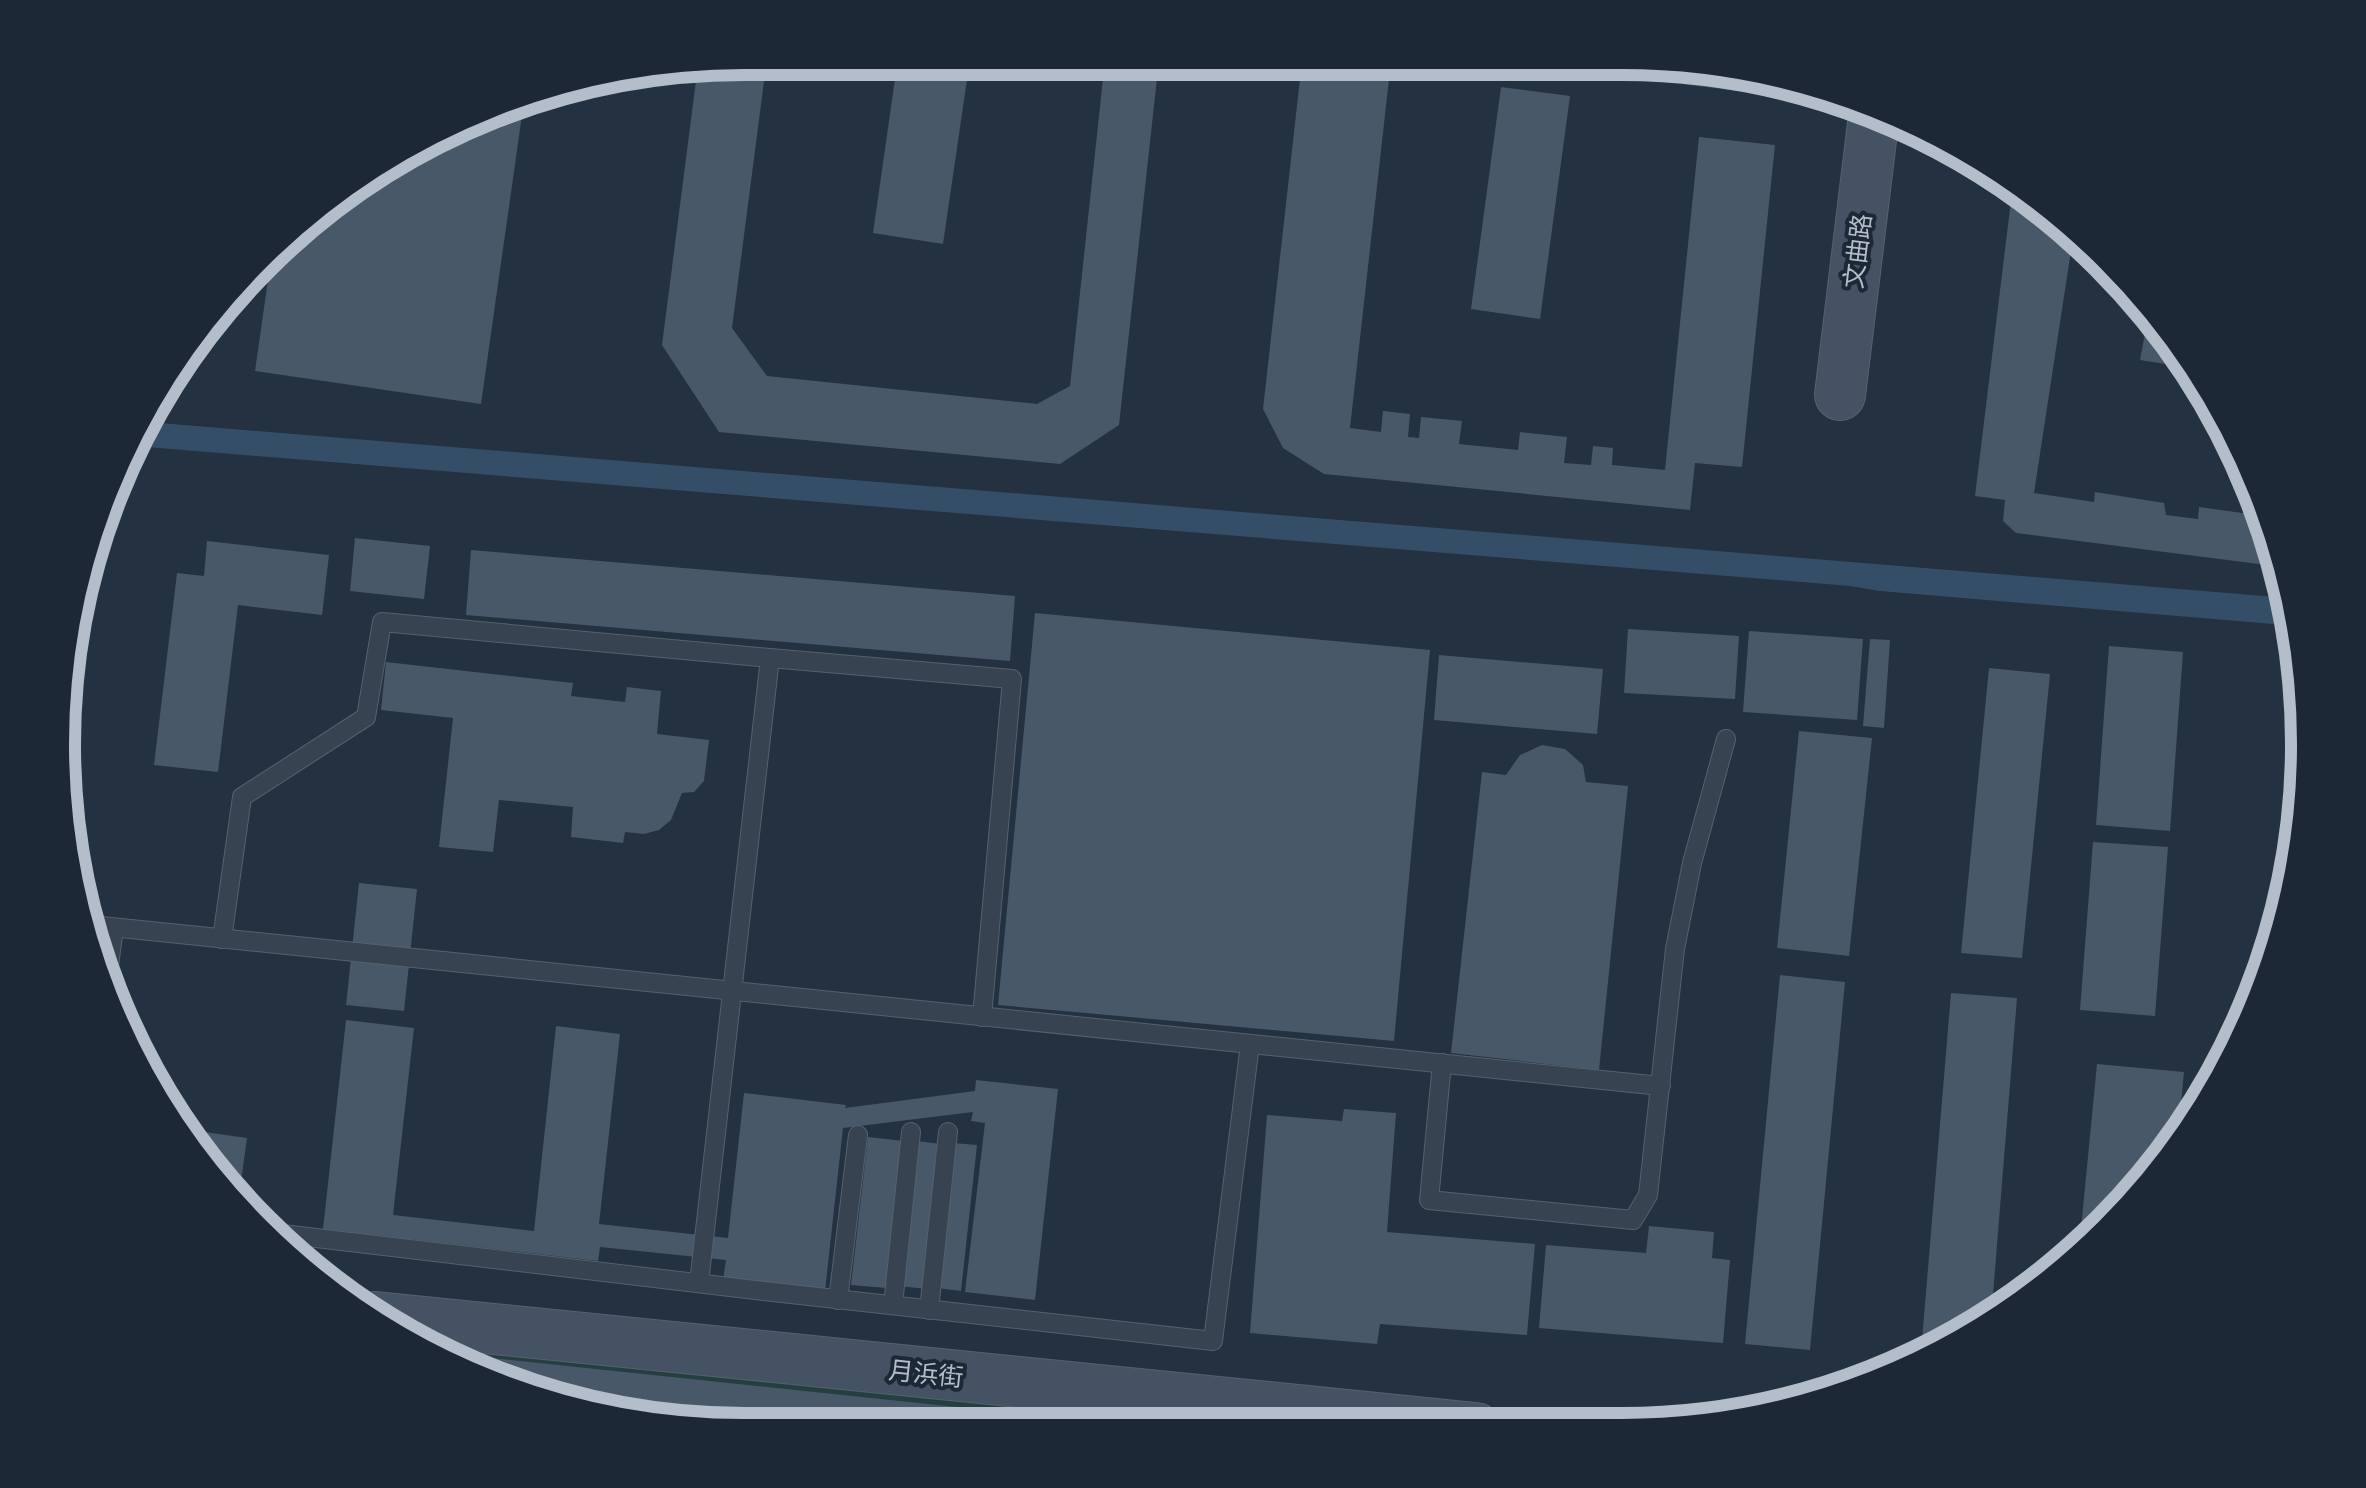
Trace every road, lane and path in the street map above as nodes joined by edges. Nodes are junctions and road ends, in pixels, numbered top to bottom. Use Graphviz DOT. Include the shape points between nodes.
graph roads {
  1 [pos="1873,124"];
  2 [pos="1840,394"];
  3 [pos="770,658"];
  4 [pos="1726,739"];
  5 [pos="101,926"];
  6 [pos="114,928"];
  7 [pos="222,939"];
  8 [pos="111,958"];
  9 [pos="733,991"];
  10 [pos="982,1017"];
  11 [pos="1250,1044"];
  12 [pos="1442,1064"];
  13 [pos="1661,1086"];
  14 [pos="912,1132"];
  15 [pos="948,1132"];
  16 [pos="858,1135"];
  17 [pos="290,1235"];
  18 [pos="699,1283"];
  19 [pos="838,1300"];
  20 [pos="893,1306"];
  21 [pos="929,1310"];
  22 [pos="406,1321"];
  23 [pos="1326,1413"];
  1 -- 2 [label="street, 文曲路"];
  3 -- 7 [label="lane" via="382,622 366,718 242,797"];
  3 -- 9 [label="lane"];
  3 -- 10 [label="lane" via="1012,680"];
  4 -- 13 [label="lane" via="1675,949"];
  5 -- 6 [label="lane"];
  6 -- 7 [label="lane"];
  6 -- 8 [label="lane"];
  7 -- 9 [label="lane"];
  9 -- 10 [label="lane"];
  9 -- 18 [label="lane"];
  10 -- 11 [label="lane"];
  11 -- 12 [label="lane"];
  11 -- 21 [label="lane" via="1213,1342"];
  12 -- 13 [label="lane"];
  12 -- 13 [label="lane" via="1429,1200 1633,1220 1648,1194"];
  14 -- 20 [label="lane"];
  15 -- 21 [label="lane"];
  16 -- 19 [label="lane"];
  17 -- 18 [label="lane"];
  18 -- 19 [label="lane"];
  19 -- 20 [label="lane"];
  20 -- 21 [label="lane"];
  22 -- 23 [label="street, 月浜街"];
}
